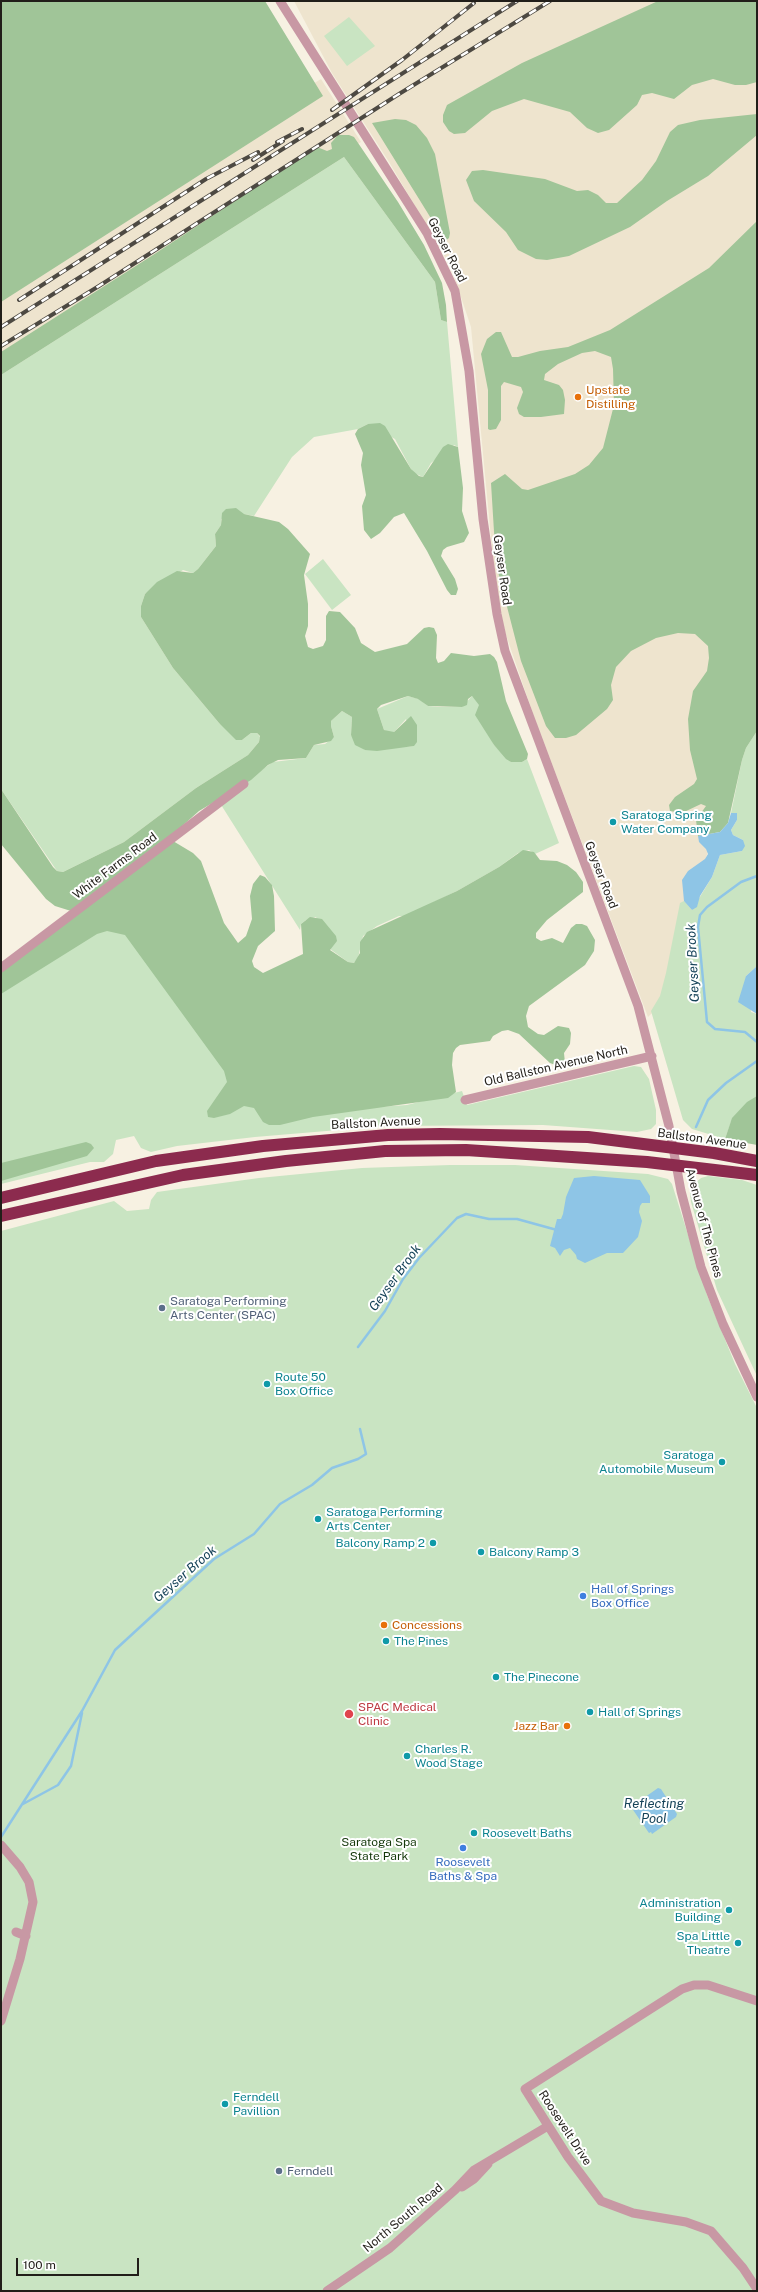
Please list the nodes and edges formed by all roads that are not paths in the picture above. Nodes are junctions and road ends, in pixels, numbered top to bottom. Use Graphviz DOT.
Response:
graph roads {
  1 [pos="280,1"];
  2 [pos="244,784"];
  3 [pos="1,968"];
  4 [pos="652,1056"];
  5 [pos="465,1100"];
  6 [pos="673,1148"];
  7 [pos="757,1161"];
  8 [pos="676,1164"];
  9 [pos="757,1175"];
  10 [pos="1,1198"];
  11 [pos="1,1216"];
  12 [pos="757,1397"];
  13 [pos="1,1845"];
  14 [pos="16,1932"];
  15 [pos="26,1936"];
  16 [pos="757,2001"];
  17 [pos="1,2020"];
  18 [pos="548,2126"];
  19 [pos="757,2289"];
  20 [pos="327,2291"];
  1 -- 4 [label="street, Geyser Road"];
  2 -- 3 [label="street, White Farms Road"];
  4 -- 5 [label="street, Old Ballston Avenue North"];
  4 -- 6 [label="street, Geyser Road"];
  6 -- 7 [label="highway, Ballston Avenue"];
  6 -- 8 [label="street, Geyser Road"];
  6 -- 10 [label="highway, Ballston Avenue"];
  8 -- 9 [label="highway"];
  8 -- 11 [label="highway"];
  8 -- 12 [label="street, Avenue of The Pines"];
  13 -- 15 [label="street"];
  14 -- 15 [label="street"];
  15 -- 17 [label="street"];
  16 -- 18 [label="street, Roosevelt Drive"];
  18 -- 19 [label="street, Roosevelt Drive"];
  18 -- 20 [label="street, North South Road"];
}
